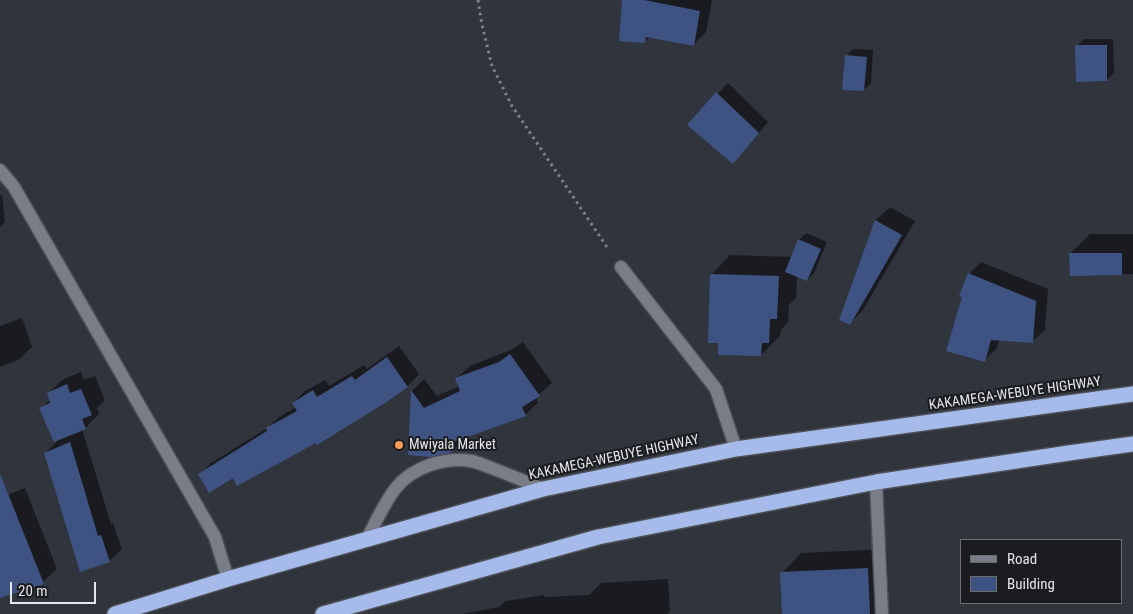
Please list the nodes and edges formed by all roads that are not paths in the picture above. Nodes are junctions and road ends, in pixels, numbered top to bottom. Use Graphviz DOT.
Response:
graph roads {
  1 [pos="0,170"];
  2 [pos="621,267"];
  3 [pos="1133,394"];
  4 [pos="1133,444"];
  5 [pos="736,449"];
  6 [pos="876,482"];
  7 [pos="543,489"];
  8 [pos="367,539"];
  9 [pos="228,579"];
  10 [pos="115,614"];
  11 [pos="324,614"];
  12 [pos="882,614"];
  1 -- 9 [label="street"];
  2 -- 5 [label="street"];
  3 -- 5 [label="highway, KAKAMEGA-WEBUYE HIGHWAY"];
  4 -- 6 [label="highway"];
  5 -- 7 [label="highway, KAKAMEGA-WEBUYE HIGHWAY"];
  6 -- 11 [label="highway"];
  6 -- 12 [label="street"];
  7 -- 8 [label="highway, KAKAMEGA-WEBUYE HIGHWAY"];
  7 -- 8 [label="street"];
  8 -- 9 [label="highway, KAKAMEGA-WEBUYE HIGHWAY"];
  9 -- 10 [label="highway, KAKAMEGA-WEBUYE HIGHWAY"];
}
